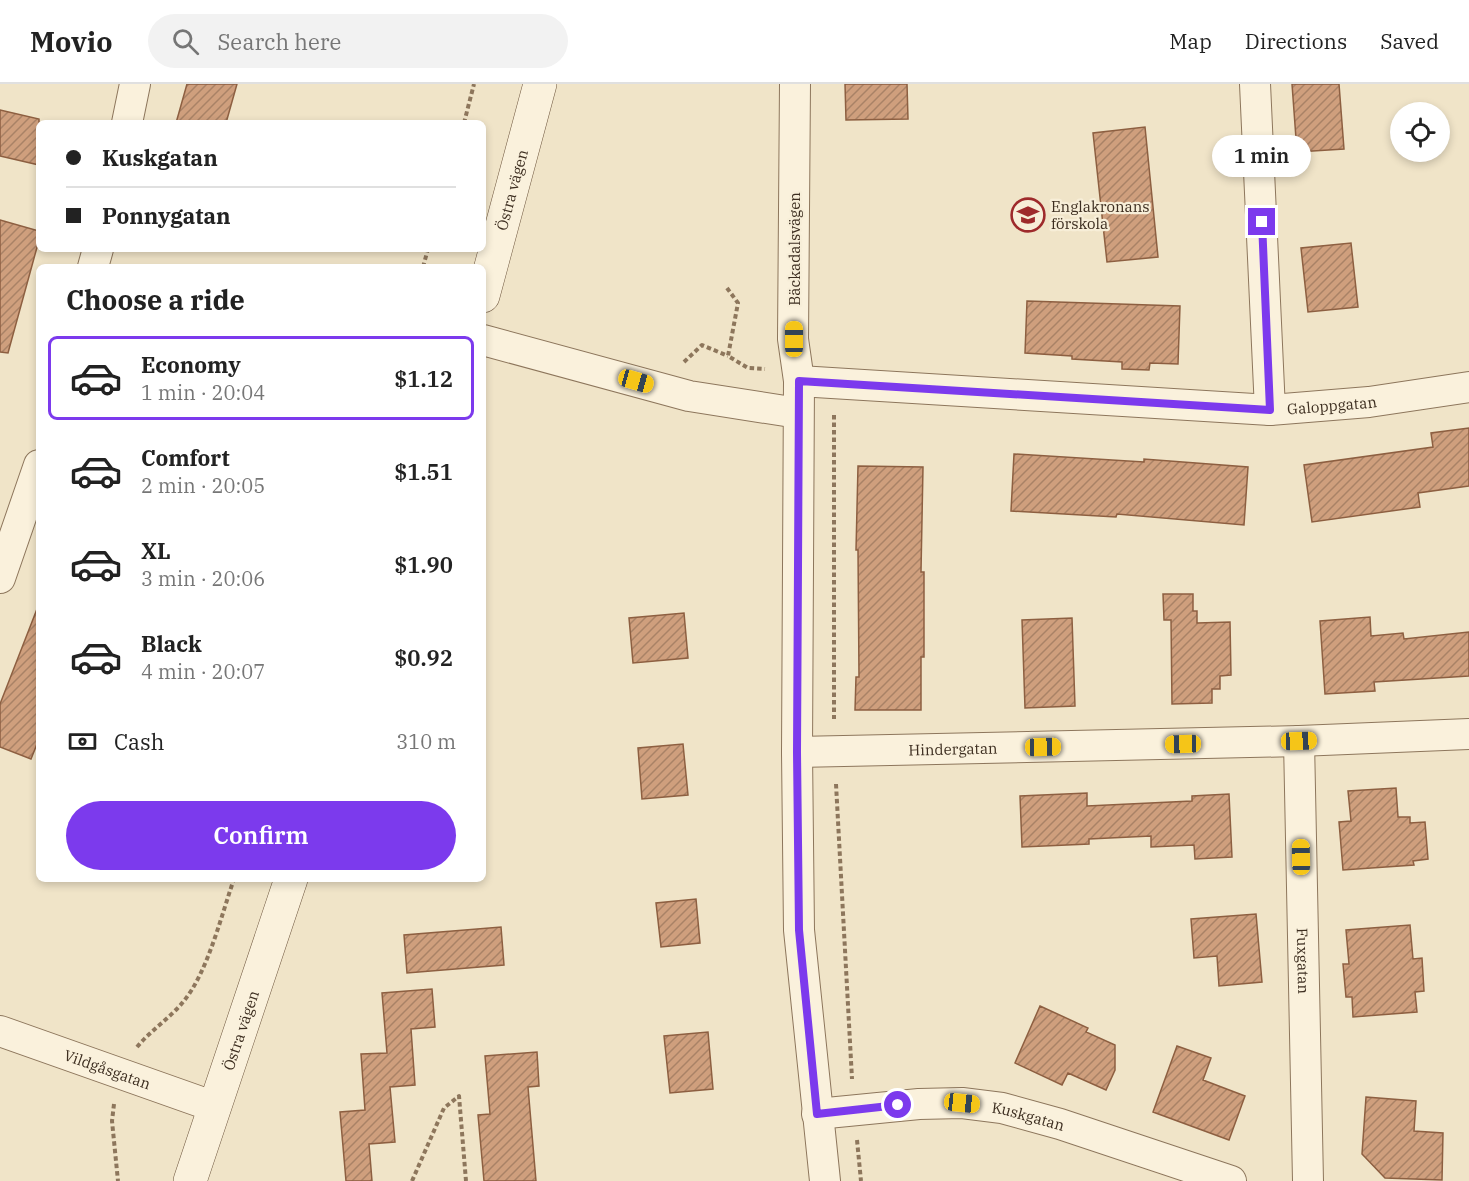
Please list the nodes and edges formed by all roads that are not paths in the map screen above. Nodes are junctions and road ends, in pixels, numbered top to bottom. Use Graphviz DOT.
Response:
graph roads {
  1 [pos="135,84"];
  2 [pos="540,84"];
  3 [pos="795,84"];
  4 [pos="1255,84"];
  5 [pos="128,120"];
  6 [pos="486,285"];
  7 [pos="486,341"];
  8 [pos="799,381"];
  9 [pos="1469,387"];
  10 [pos="1270,410"];
  11 [pos="798,413"];
  12 [pos="36,474"];
  13 [pos="0,578"];
  14 [pos="1469,734"];
  15 [pos="1299,741"];
  16 [pos="797,752"];
  17 [pos="290,882"];
  18 [pos="0,1030"];
  19 [pos="214,1107"];
  20 [pos="817,1114"];
  21 [pos="190,1181"];
  22 [pos="825,1181"];
  23 [pos="1231,1181"];
  24 [pos="1308,1181"];
  1 -- 5 [label="street"];
  2 -- 6 [label="main road, Östra vägen"];
  3 -- 8 [label="street, Bäckadalsvägen"];
  4 -- 10 [label="street"];
  7 -- 11 [label="street"];
  8 -- 10 [label="street, Galoppgatan"];
  8 -- 11 [label="street, Bäckadalsvägen"];
  9 -- 10 [label="street, Galoppgatan"];
  11 -- 16 [label="street, Bäckadalsvägen"];
  12 -- 13 [label="street"];
  14 -- 15 [label="street, Hindergatan"];
  15 -- 16 [label="street, Hindergatan"];
  15 -- 24 [label="street, Fuxgatan"];
  16 -- 20 [label="street, Bäckadalsvägen"];
  17 -- 19 [label="main road, Östra vägen"];
  18 -- 19 [label="street, Vildgåsgatan"];
  19 -- 21 [label="main road, Östra vägen"];
  20 -- 22 [label="street, Bäckadalsvägen"];
  20 -- 23 [label="street, Kuskgatan"];
}
